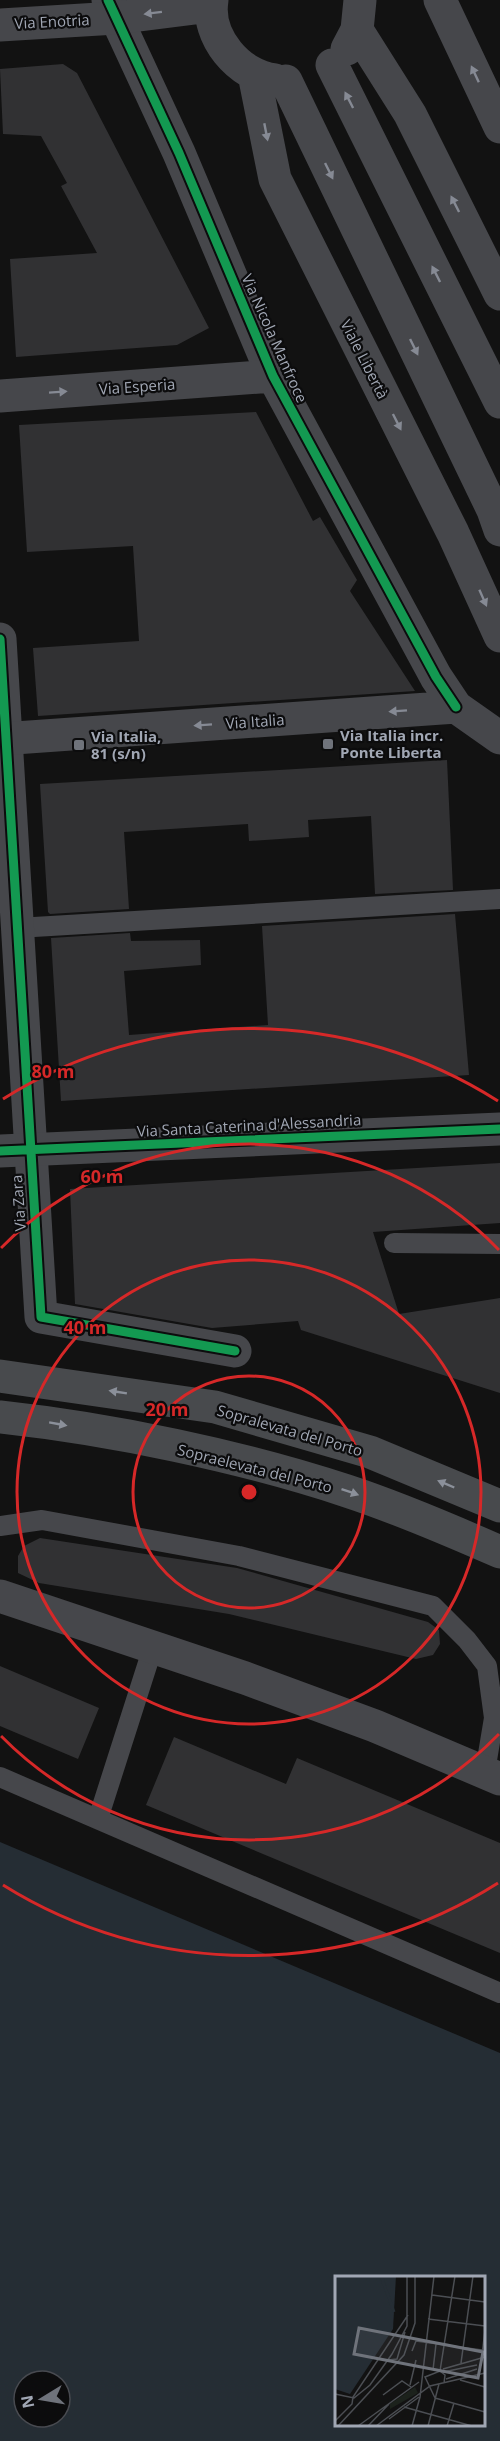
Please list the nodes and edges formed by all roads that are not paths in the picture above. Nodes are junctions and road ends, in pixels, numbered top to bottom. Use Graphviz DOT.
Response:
graph roads {
  1 [pos="440,0"];
  2 [pos="212,3"];
  3 [pos="112,9"];
  4 [pos="358,15"];
  5 [pos="0,25"];
  6 [pos="332,65"];
  7 [pos="254,74"];
  8 [pos="286,81"];
  9 [pos="500,127"];
  10 [pos="500,294"];
  11 [pos="273,376"];
  12 [pos="0,396"];
  13 [pos="500,402"];
  14 [pos="500,530"];
  15 [pos="500,636"];
  16 [pos="0,639"];
  17 [pos="456,707"];
  18 [pos="500,738"];
  19 [pos="3,739"];
  20 [pos="500,899"];
  21 [pos="17,928"];
  22 [pos="500,1129"];
  23 [pos="15,1151"];
  24 [pos="394,1243"];
  25 [pos="500,1244"];
  26 [pos="235,1351"];
  27 [pos="0,1376"];
  28 [pos="0,1417"];
  29 [pos="500,1506"];
  30 [pos="0,1526"];
  31 [pos="500,1552"];
  32 [pos="0,1596"];
  33 [pos="153,1647"];
  34 [pos="492,1775"];
  35 [pos="0,1777"];
  36 [pos="98,1819"];
  37 [pos="500,1993"];
  9 -- 1 [label="street, one-way"];
  2 -- 3 [label="street, Via Enotria, one-way"];
  2 -- 7 [label="street"];
  3 -- 5 [label="street, Via Enotria"];
  3 -- 11 [label="street, Via Nicola Manfroce"];
  4 -- 6 [label="street"];
  10 -- 4 [label="street, one-way"];
  6 -- 8 [label="street"];
  13 -- 6 [label="street, one-way"];
  7 -- 8 [label="street"];
  7 -- 15 [label="street, Viale Libertà, one-way"];
  8 -- 14 [label="street, one-way"];
  12 -- 11 [label="street, Via Esperia, one-way"];
  11 -- 17 [label="street, Via Nicola Manfroce"];
  16 -- 19 [label="street, Via Zara"];
  17 -- 18 [label="street"];
  17 -- 19 [label="street, Via Italia, one-way"];
  19 -- 21 [label="street, Via Zara"];
  20 -- 21 [label="lane"];
  21 -- 23 [label="street, Via Zara"];
  22 -- 23 [label="street, Via Santa Caterina d'Alessandria"];
  23 -- 26 [label="street, Via Zara"];
  24 -- 25 [label="lane"];
  29 -- 27 [label="main road, Sopralevata del Porto, one-way"];
  28 -- 31 [label="main road, Sopraelevata del Porto, one-way"];
  30 -- 34 [label="lane"];
  32 -- 33 [label="street"];
  33 -- 34 [label="street"];
  33 -- 36 [label="lane"];
  35 -- 36 [label="lane"];
  36 -- 37 [label="lane"];
}
